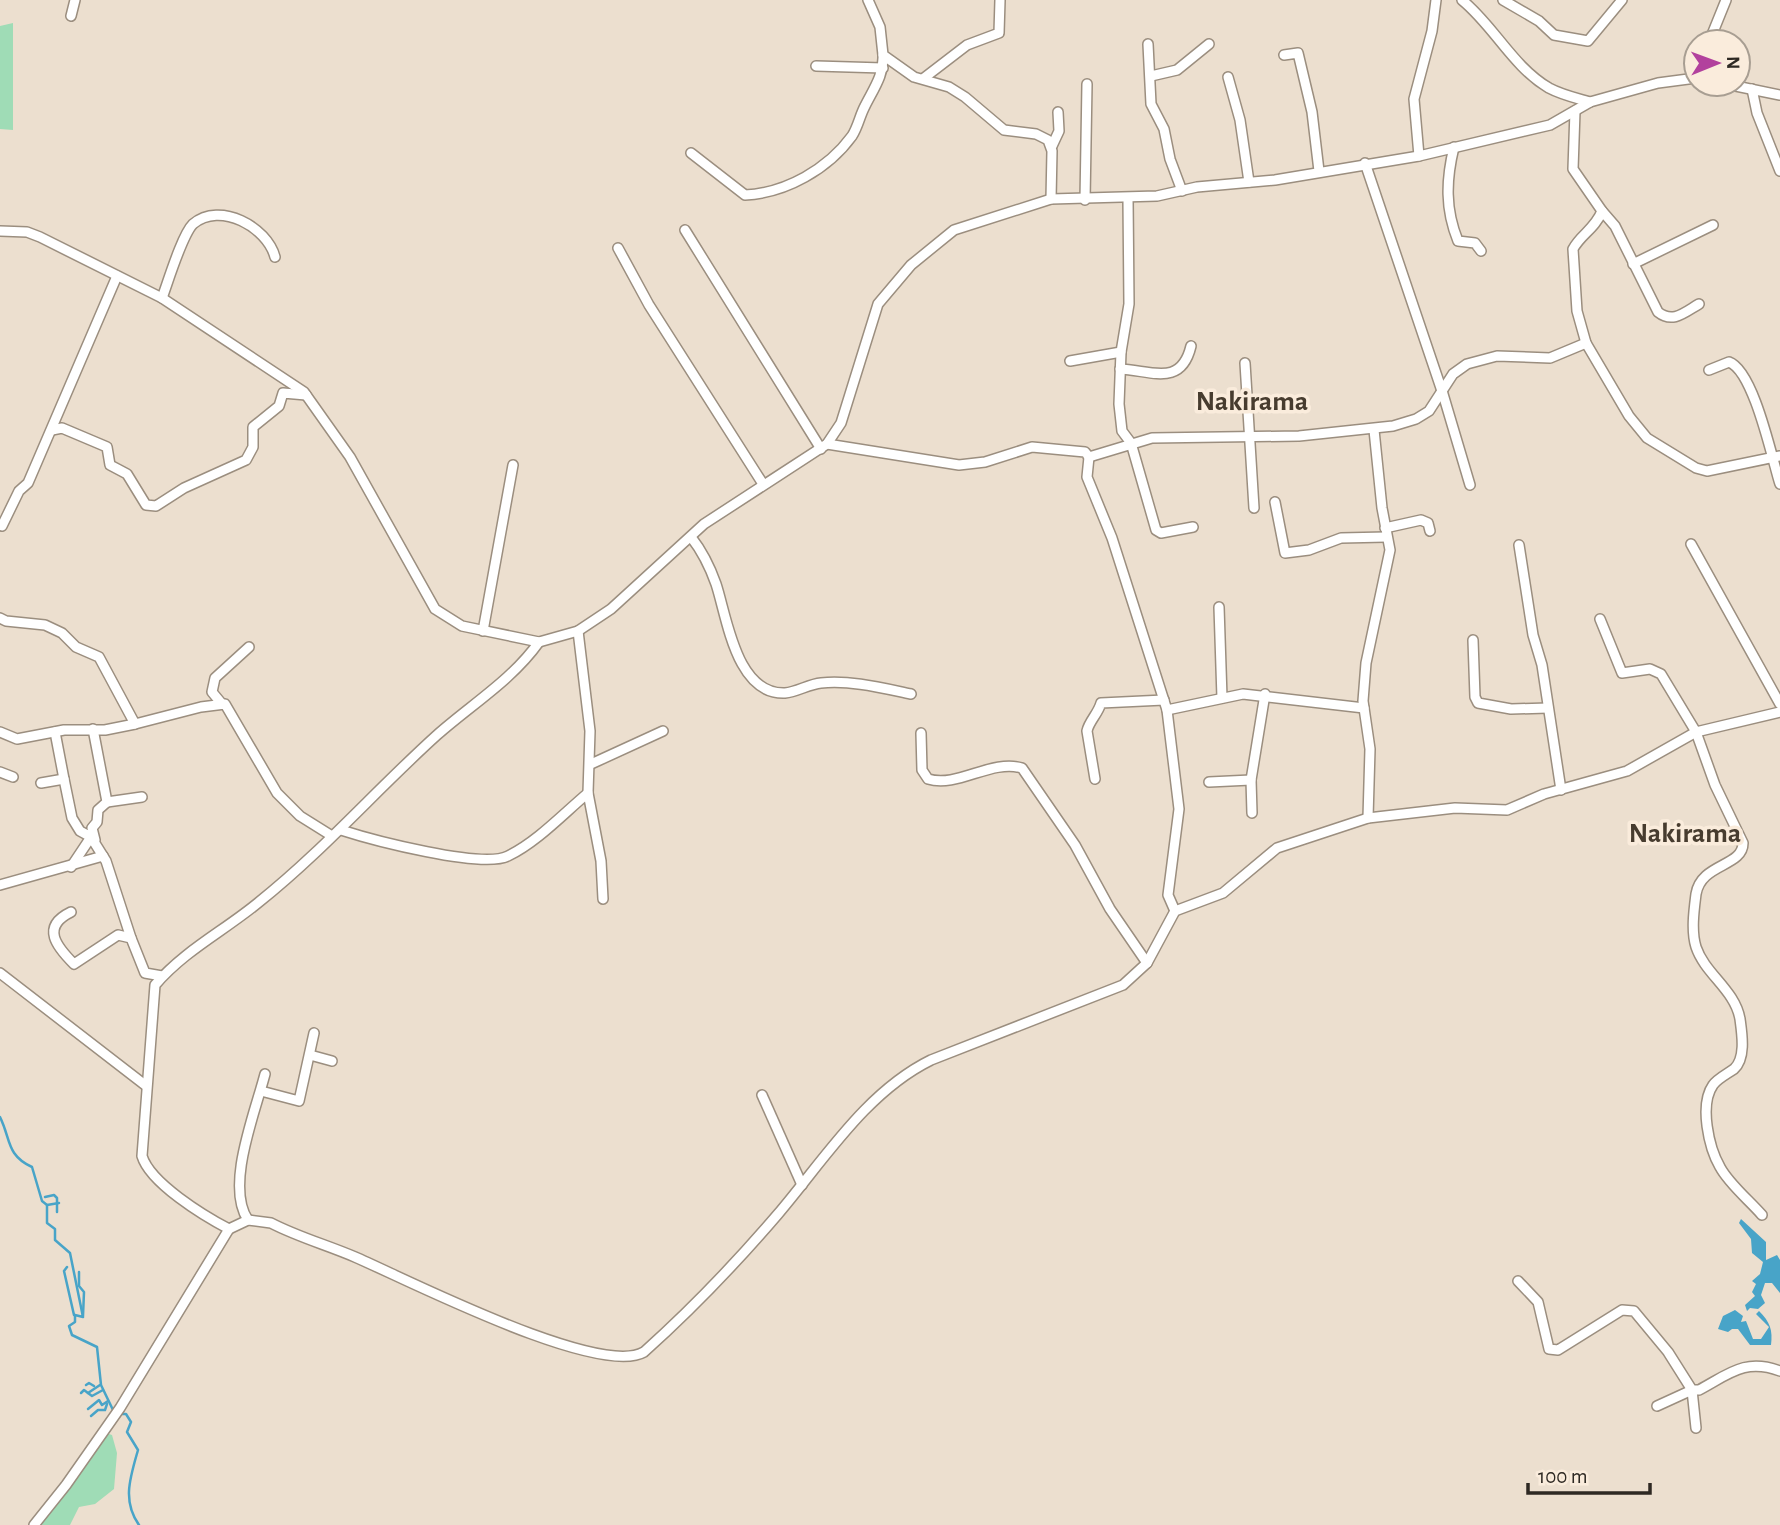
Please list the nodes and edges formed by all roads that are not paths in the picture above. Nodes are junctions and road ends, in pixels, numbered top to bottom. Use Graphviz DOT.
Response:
graph roads {
  1 [pos="75,0"];
  2 [pos="868,0"];
  3 [pos="1000,0"];
  4 [pos="1436,0"];
  5 [pos="1462,0"];
  6 [pos="1503,0"];
  7 [pos="1622,0"];
  8 [pos="1726,0"];
  9 [pos="71,16"];
  10 [pos="1715,28"];
  11 [pos="1148,44"];
  12 [pos="1209,44"];
  13 [pos="883,55"];
  14 [pos="1284,55"];
  15 [pos="816,66"];
  16 [pos="883,68"];
  17 [pos="1151,76"];
  18 [pos="1228,77"];
  19 [pos="924,78"];
  20 [pos="1682,79"];
  21 [pos="1087,84"];
  22 [pos="1752,89"];
  23 [pos="1780,95"];
  24 [pos="1590,102"];
  25 [pos="1574,111"];
  26 [pos="1058,112"];
  27 [pos="1052,146"];
  28 [pos="1454,147"];
  29 [pos="691,153"];
  30 [pos="1419,156"];
  31 [pos="1366,163"];
  32 [pos="1319,171"];
  33 [pos="1780,171"];
  34 [pos="1249,182"];
  35 [pos="1182,191"];
  36 [pos="1051,198"];
  37 [pos="1128,198"];
  38 [pos="1085,200"];
  39 [pos="1602,211"];
  40 [pos="1713,225"];
  41 [pos="0,230"];
  42 [pos="685,230"];
  43 [pos="618,248"];
  44 [pos="1481,251"];
  45 [pos="275,257"];
  46 [pos="1633,264"];
  47 [pos="117,276"];
  48 [pos="162,298"];
  49 [pos="1699,304"];
  50 [pos="1586,343"];
  51 [pos="1191,346"];
  52 [pos="1121,352"];
  53 [pos="1070,361"];
  54 [pos="1245,363"];
  55 [pos="1120,369"];
  56 [pos="1709,370"];
  57 [pos="290,382"];
  58 [pos="283,393"];
  59 [pos="1443,394"];
  60 [pos="306,395"];
  61 [pos="52,430"];
  62 [pos="1374,430"];
  63 [pos="838,432"];
  64 [pos="1249,437"];
  65 [pos="1131,443"];
  66 [pos="824,446"];
  67 [pos="848,446"];
  68 [pos="1089,457"];
  69 [pos="1776,457"];
  70 [pos="513,465"];
  71 [pos="763,484"];
  72 [pos="1780,484"];
  73 [pos="1470,485"];
  74 [pos="1275,502"];
  75 [pos="1254,508"];
  76 [pos="2,526"];
  77 [pos="1193,527"];
  78 [pos="1430,531"];
  79 [pos="1386,532"];
  80 [pos="691,537"];
  81 [pos="1690,544"];
  82 [pos="1519,545"];
  83 [pos="1219,607"];
  84 [pos="0,618"];
  85 [pos="1600,620"];
  86 [pos="484,631"];
  87 [pos="578,631"];
  88 [pos="1473,640"];
  89 [pos="539,642"];
  90 [pos="249,647"];
  91 [pos="911,694"];
  92 [pos="1265,694"];
  93 [pos="1222,698"];
  94 [pos="1164,700"];
  95 [pos="222,704"];
  96 [pos="1780,704"];
  97 [pos="1364,708"];
  98 [pos="1548,708"];
  99 [pos="1167,710"];
  100 [pos="1780,712"];
  101 [pos="135,724"];
  102 [pos="93,729"];
  103 [pos="663,731"];
  104 [pos="0,732"];
  105 [pos="55,732"];
  106 [pos="1696,732"];
  107 [pos="921,733"];
  108 [pos="591,764"];
  109 [pos="0,772"];
  110 [pos="13,777"];
  111 [pos="64,779"];
  112 [pos="1096,779"];
  113 [pos="1251,780"];
  114 [pos="1209,782"];
  115 [pos="41,783"];
  116 [pos="1561,790"];
  117 [pos="588,793"];
  118 [pos="142,797"];
  119 [pos="107,802"];
  120 [pos="1252,813"];
  121 [pos="1368,818"];
  122 [pos="341,830"];
  123 [pos="332,836"];
  124 [pos="92,838"];
  125 [pos="103,856"];
  126 [pos="71,867"];
  127 [pos="0,885"];
  128 [pos="603,899"];
  129 [pos="1175,911"];
  130 [pos="71,912"];
  131 [pos="131,939"];
  132 [pos="1147,963"];
  133 [pos="0,973"];
  134 [pos="162,976"];
  135 [pos="314,1033"];
  136 [pos="310,1055"];
  137 [pos="332,1061"];
  138 [pos="265,1074"];
  139 [pos="145,1085"];
  140 [pos="261,1091"];
  141 [pos="762,1096"];
  142 [pos="802,1185"];
  143 [pos="1762,1215"];
  144 [pos="248,1220"];
  145 [pos="229,1229"];
  146 [pos="1518,1281"];
  147 [pos="1780,1371"];
  148 [pos="1692,1391"];
  149 [pos="1657,1406"];
  150 [pos="1696,1428"];
  151 [pos="34,1525"];
  1 -- 9 [label="street"];
  2 -- 13 [label="street"];
  3 -- 19 [label="street"];
  4 -- 30 [label="street"];
  5 -- 24 [label="street"];
  6 -- 7 [label="street"];
  8 -- 10 [label="street"];
  11 -- 17 [label="street"];
  12 -- 17 [label="street"];
  13 -- 16 [label="street"];
  13 -- 19 [label="street"];
  14 -- 32 [label="street"];
  15 -- 16 [label="street"];
  16 -- 29 [label="street"];
  17 -- 35 [label="street"];
  18 -- 34 [label="street"];
  19 -- 27 [label="street"];
  20 -- 24 [label="street"];
  21 -- 38 [label="street"];
  22 -- 23 [label="street"];
  22 -- 33 [label="street"];
  24 -- 25 [label="street"];
  25 -- 28 [label="street"];
  25 -- 39 [label="street"];
  26 -- 27 [label="street"];
  27 -- 36 [label="street"];
  28 -- 30 [label="street"];
  28 -- 44 [label="street"];
  30 -- 31 [label="street"];
  31 -- 32 [label="street"];
  31 -- 59 [label="street"];
  32 -- 34 [label="street"];
  34 -- 35 [label="street"];
  35 -- 37 [label="street"];
  36 -- 38 [label="street"];
  36 -- 63 [label="street"];
  37 -- 38 [label="street"];
  37 -- 52 [label="street"];
  39 -- 46 [label="street"];
  39 -- 50 [label="street"];
  40 -- 46 [label="street"];
  41 -- 47 [label="street"];
  42 -- 66 [label="street"];
  43 -- 71 [label="street"];
  45 -- 48 [label="street"];
  46 -- 49 [label="street"];
  47 -- 48 [label="street"];
  47 -- 61 [label="street"];
  48 -- 57 [label="street"];
  50 -- 59 [label="street"];
  50 -- 69 [label="street"];
  51 -- 55 [label="street"];
  52 -- 53 [label="street"];
  52 -- 55 [label="street"];
  54 -- 64 [label="street"];
  55 -- 65 [label="street"];
  56 -- 69 [label="street"];
  57 -- 58 [label="street"];
  57 -- 60 [label="street"];
  58 -- 60 [label="street"];
  58 -- 61 [label="street"];
  59 -- 62 [label="street"];
  59 -- 73 [label="street"];
  60 -- 86 [label="street"];
  61 -- 76 [label="street"];
  62 -- 64 [label="street"];
  62 -- 79 [label="street"];
  63 -- 66 [label="street"];
  63 -- 67 [label="street"];
  64 -- 65 [label="street"];
  64 -- 75 [label="street"];
  65 -- 68 [label="street"];
  65 -- 77 [label="street"];
  66 -- 67 [label="street"];
  66 -- 71 [label="street"];
  67 -- 68 [label="street"];
  68 -- 94 [label="street"];
  69 -- 72 [label="street"];
  70 -- 86 [label="street"];
  71 -- 80 [label="street"];
  74 -- 79 [label="street"];
  78 -- 79 [label="street"];
  79 -- 97 [label="street"];
  80 -- 87 [label="street"];
  80 -- 91 [label="street"];
  81 -- 96 [label="street"];
  82 -- 98 [label="street"];
  83 -- 93 [label="street"];
  84 -- 101 [label="street"];
  85 -- 106 [label="street"];
  86 -- 89 [label="street"];
  87 -- 89 [label="street"];
  87 -- 108 [label="street"];
  88 -- 98 [label="street"];
  89 -- 122 [label="street"];
  90 -- 95 [label="street"];
  92 -- 93 [label="street"];
  92 -- 97 [label="street"];
  92 -- 113 [label="street"];
  93 -- 99 [label="street"];
  94 -- 99 [label="street"];
  94 -- 112 [label="street"];
  95 -- 101 [label="street"];
  95 -- 123 [label="street"];
  97 -- 121 [label="street"];
  98 -- 116 [label="street"];
  99 -- 129 [label="street"];
  100 -- 106 [label="street"];
  101 -- 102 [label="street"];
  102 -- 105 [label="street"];
  102 -- 119 [label="street"];
  103 -- 108 [label="street"];
  104 -- 105 [label="street"];
  105 -- 111 [label="street"];
  106 -- 116 [label="street"];
  106 -- 143 [label="street"];
  107 -- 132 [label="street"];
  108 -- 117 [label="street"];
  109 -- 110 [label="street"];
  111 -- 115 [label="street"];
  111 -- 124 [label="street"];
  113 -- 114 [label="street"];
  113 -- 120 [label="street"];
  116 -- 121 [label="street"];
  117 -- 122 [label="street"];
  117 -- 128 [label="street"];
  118 -- 119 [label="street"];
  119 -- 124 [label="street"];
  121 -- 129 [label="street"];
  122 -- 123 [label="street"];
  123 -- 134 [label="street"];
  124 -- 125 [label="street"];
  124 -- 126 [label="street"];
  125 -- 126 [label="street"];
  125 -- 131 [label="street"];
  126 -- 127 [label="street"];
  129 -- 132 [label="street"];
  130 -- 131 [label="street"];
  131 -- 134 [label="street"];
  132 -- 142 [label="street"];
  133 -- 139 [label="street"];
  134 -- 139 [label="street"];
  135 -- 136 [label="street"];
  136 -- 137 [label="street"];
  136 -- 140 [label="street"];
  138 -- 140 [label="street"];
  139 -- 145 [label="street"];
  140 -- 144 [label="street"];
  141 -- 142 [label="street"];
  142 -- 144 [label="street"];
  144 -- 145 [label="street"];
  145 -- 151 [label="street"];
  146 -- 148 [label="street"];
  147 -- 148 [label="street"];
  148 -- 149 [label="street"];
  148 -- 150 [label="street"];
}
